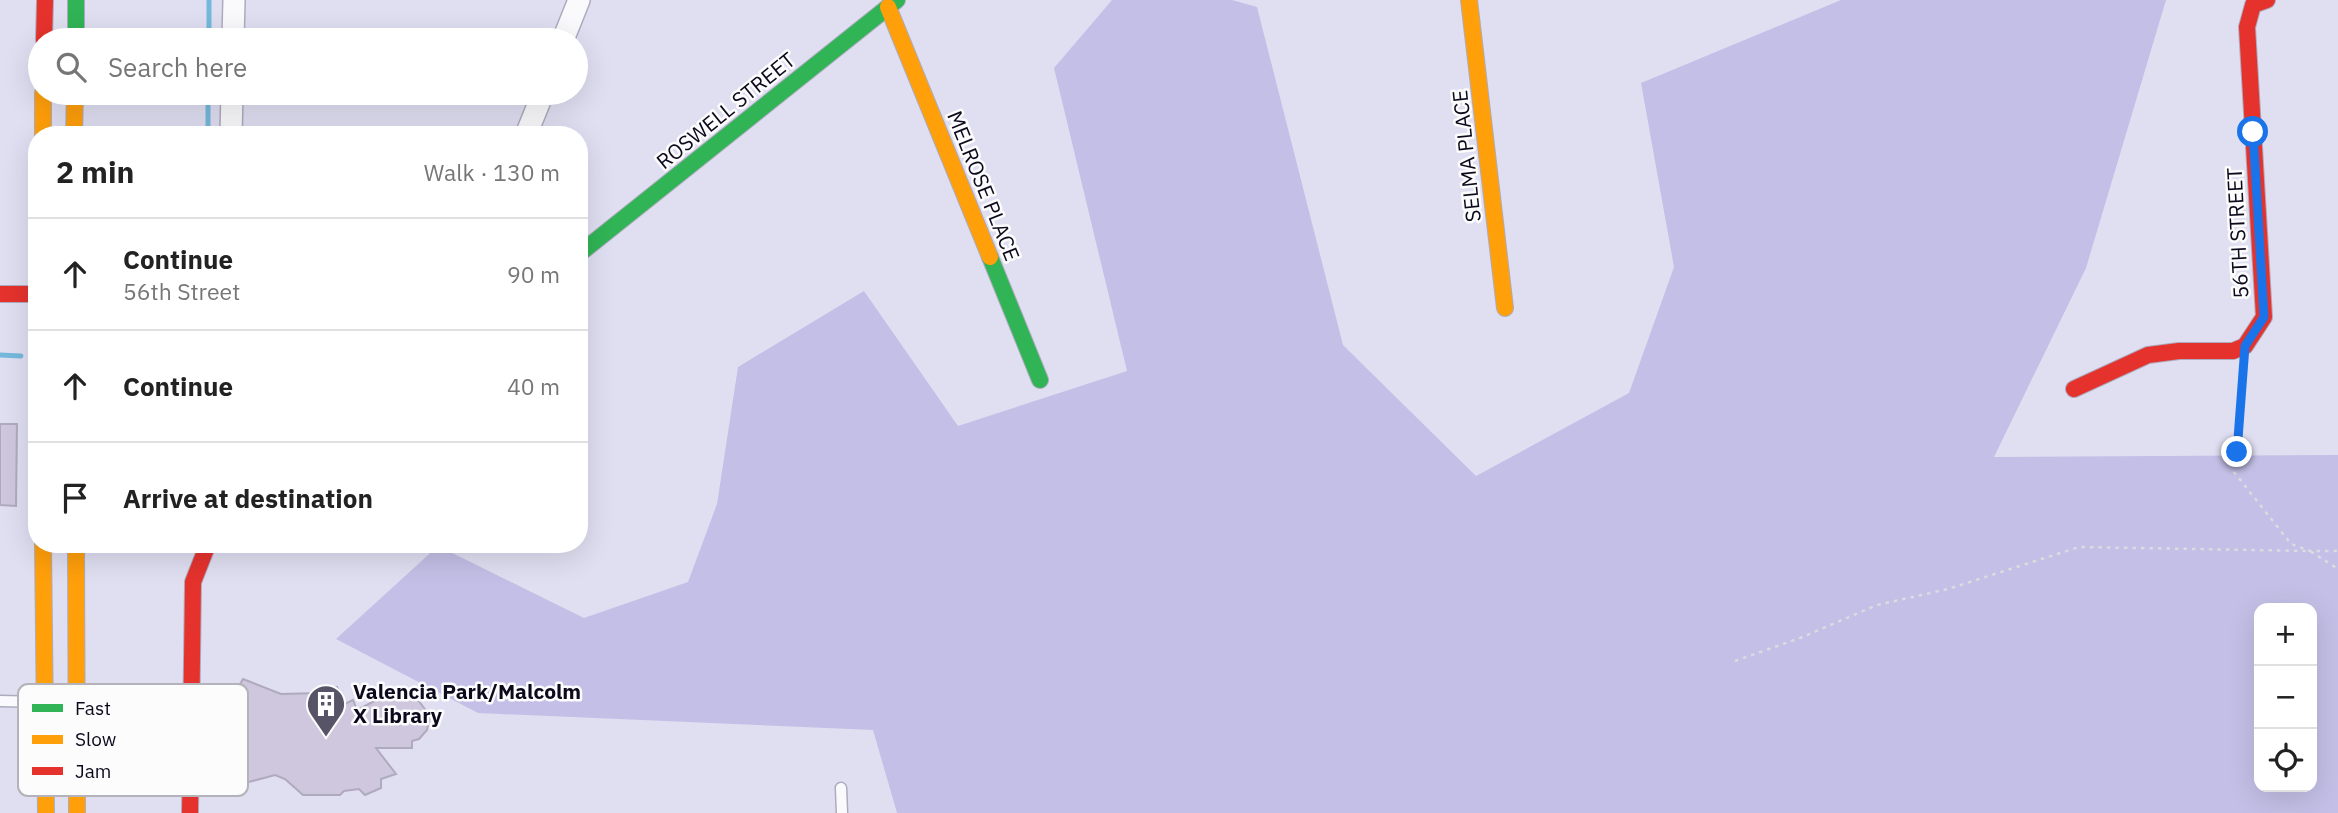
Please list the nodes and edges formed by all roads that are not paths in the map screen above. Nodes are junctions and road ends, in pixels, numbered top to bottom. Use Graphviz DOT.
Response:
graph roads {
  1 [pos="45,0"];
  2 [pos="76,0"];
  3 [pos="234,0"];
  4 [pos="579,0"];
  5 [pos="1469,0"];
  6 [pos="2267,0"];
  7 [pos="893,4"];
  8 [pos="44,28"];
  9 [pos="76,28"];
  10 [pos="233,28"];
  11 [pos="568,28"];
  12 [pos="43,105"];
  13 [pos="75,105"];
  14 [pos="232,105"];
  15 [pos="537,105"];
  16 [pos="43,126"];
  17 [pos="74,126"];
  18 [pos="231,126"];
  19 [pos="529,126"];
  20 [pos="588,247"];
  21 [pos="0,294"];
  22 [pos="28,294"];
  23 [pos="1505,308"];
  24 [pos="1040,380"];
  25 [pos="2074,389"];
  26 [pos="43,553"];
  27 [pos="76,553"];
  28 [pos="204,553"];
  29 [pos="45,684"];
  30 [pos="77,684"];
  31 [pos="192,684"];
  32 [pos="0,701"];
  33 [pos="18,701"];
  34 [pos="841,788"];
  35 [pos="842,813"];
  1 -- 8 [label="street"];
  2 -- 9 [label="street"];
  3 -- 10 [label="street"];
  4 -- 11 [label="street"];
  5 -- 23 [label="street, SELMA PLACE"];
  6 -- 25 [label="street, 56TH STREET"];
  7 -- 20 [label="street, ROSWELL STREET"];
  7 -- 24 [label="street, MELROSE PLACE"];
  12 -- 16 [label="street"];
  13 -- 17 [label="street"];
  14 -- 18 [label="street"];
  15 -- 19 [label="street"];
  21 -- 22 [label="street"];
  26 -- 29 [label="street"];
  27 -- 30 [label="street"];
  28 -- 31 [label="street"];
  32 -- 33 [label="lane"];
  34 -- 35 [label="lane"];
}
